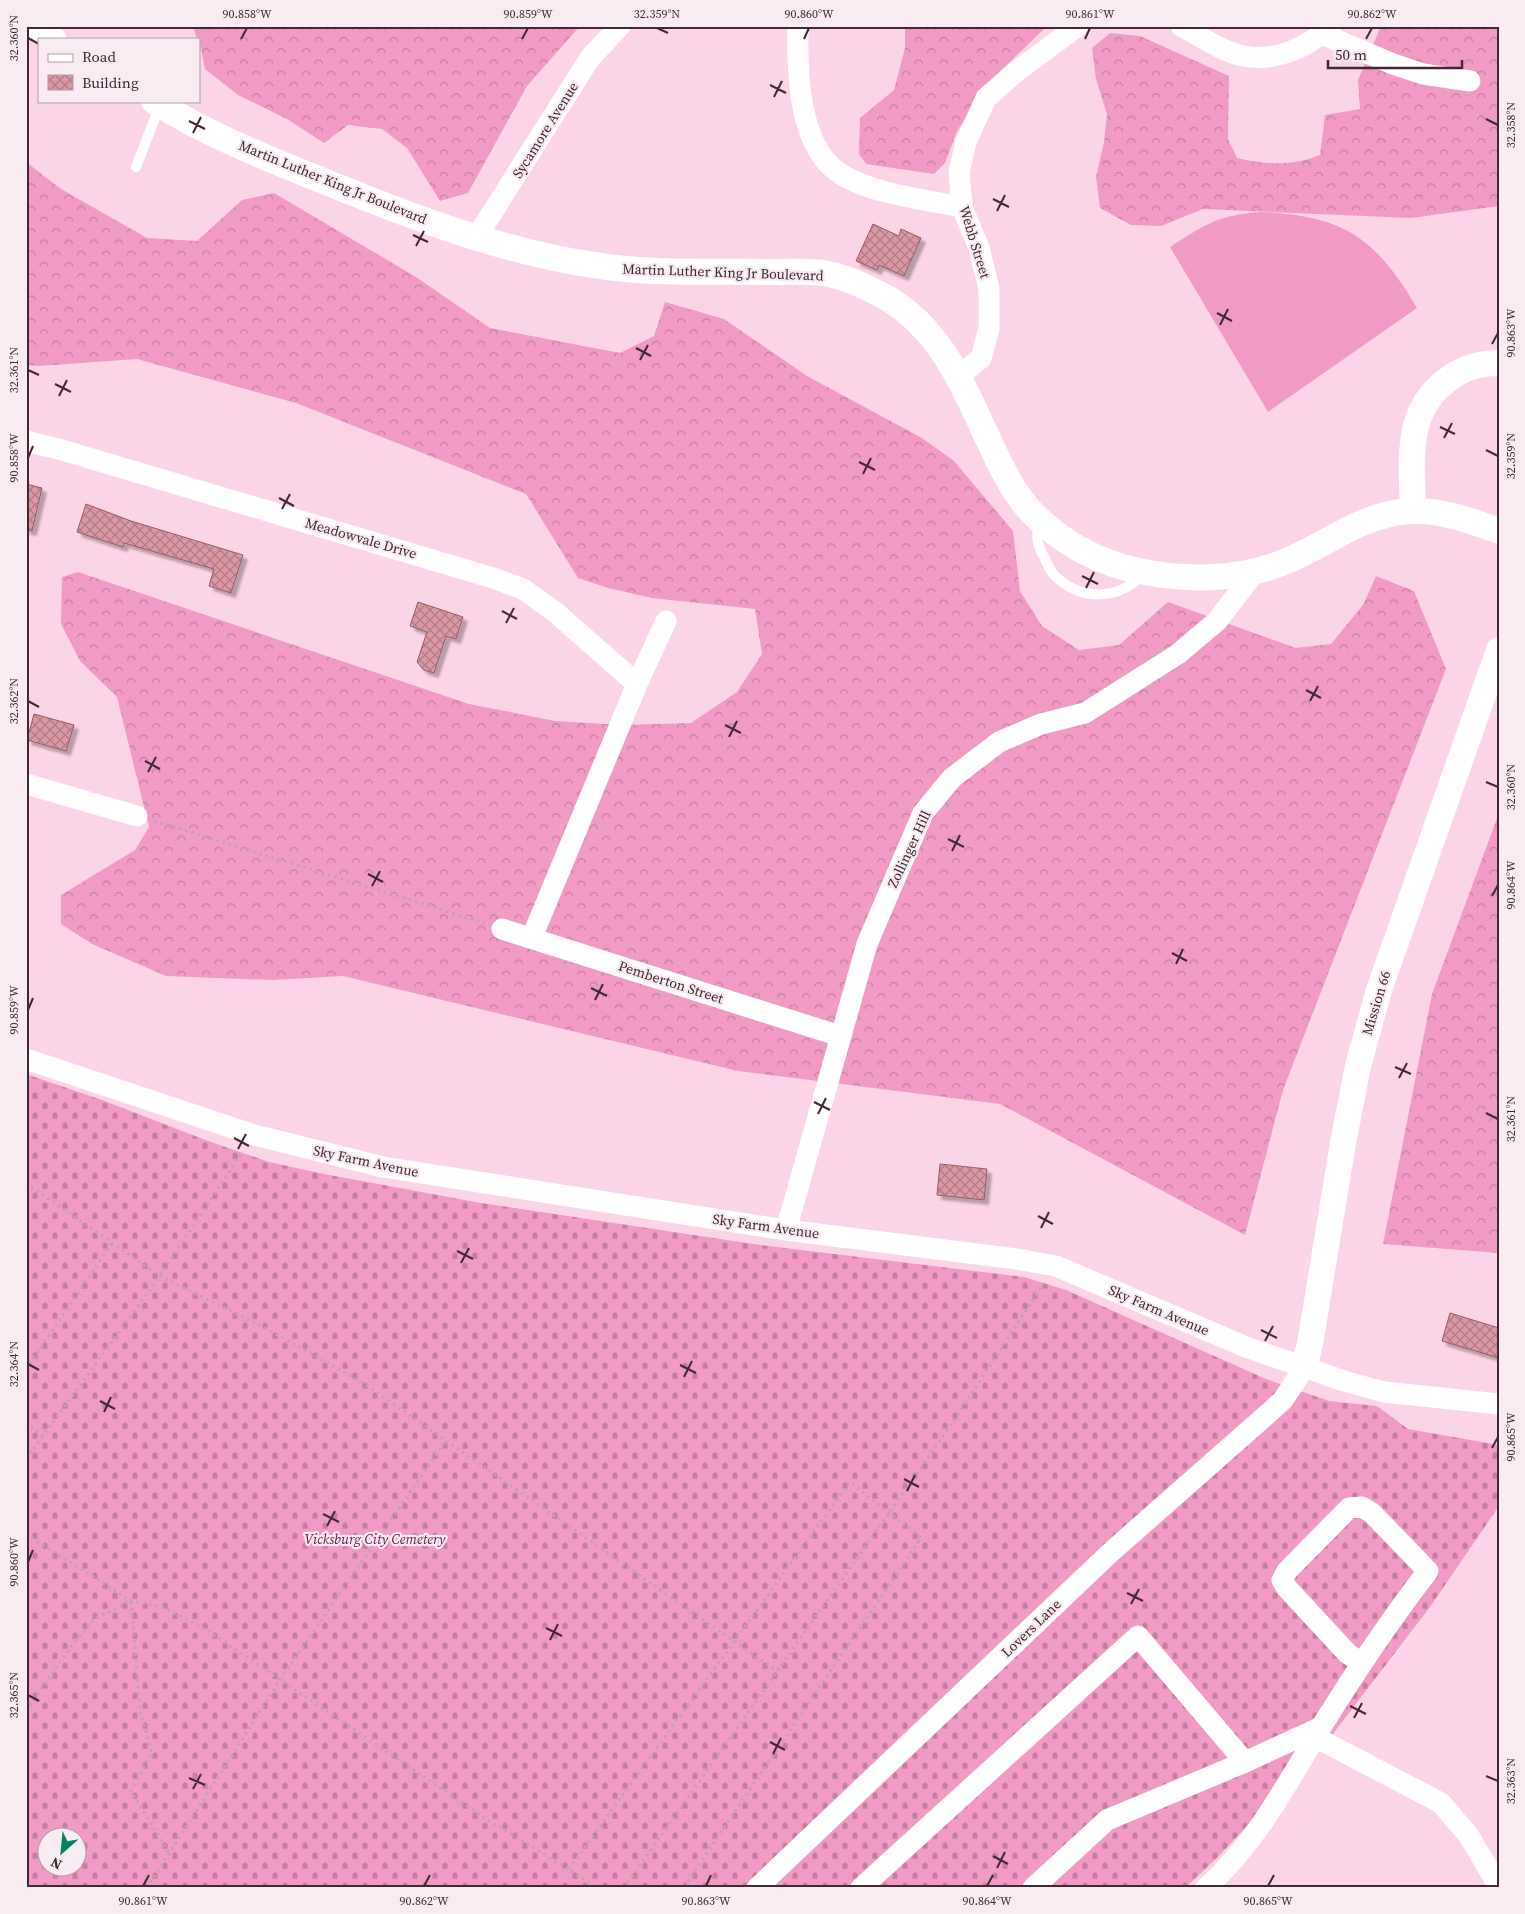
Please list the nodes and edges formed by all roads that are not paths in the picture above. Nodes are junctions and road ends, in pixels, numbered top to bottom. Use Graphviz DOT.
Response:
graph roads {
  1 [pos="33,26"];
  2 [pos="620,26"];
  3 [pos="798,26"];
  4 [pos="1078,26"];
  5 [pos="1181,26"];
  6 [pos="1327,29"];
  7 [pos="51,38"];
  8 [pos="1470,81"];
  9 [pos="157,103"];
  10 [pos="136,167"];
  11 [pos="962,207"];
  12 [pos="476,238"];
  13 [pos="1499,363"];
  14 [pos="959,376"];
  15 [pos="26,441"];
  16 [pos="1413,511"];
  17 [pos="1041,522"];
  18 [pos="1499,531"];
  19 [pos="1257,570"];
  20 [pos="1145,573"];
  21 [pos="666,621"];
  22 [pos="1499,650"];
  23 [pos="637,684"];
  24 [pos="26,784"];
  25 [pos="137,816"];
  26 [pos="502,929"];
  27 [pos="532,938"];
  28 [pos="840,1036"];
  29 [pos="26,1059"];
  30 [pos="786,1230"];
  31 [pos="1304,1368"];
  32 [pos="1499,1404"];
  33 [pos="1361,1663"];
  34 [pos="1318,1732"];
  35 [pos="1245,1762"];
  36 [pos="768,1884"];
  37 [pos="1499,1887"];
  38 [pos="861,1888"];
  39 [pos="1034,1888"];
  40 [pos="1206,1888"];
  1 -- 7 [label="street"];
  2 -- 12 [label="street, Sycamore Avenue"];
  3 -- 11 [label="street"];
  4 -- 11 [label="street, Webb Street"];
  5 -- 6 [label="street"];
  6 -- 8 [label="street"];
  9 -- 10 [label="lane"];
  9 -- 12 [label="street, Martin Luther King Jr Boulevard"];
  11 -- 14 [label="street, Webb Street"];
  12 -- 14 [label="street, Martin Luther King Jr Boulevard"];
  13 -- 16 [label="street"];
  14 -- 17 [label="street, Martin Luther King Jr Boulevard"];
  15 -- 23 [label="street, Meadowvale Drive"];
  16 -- 18 [label="street, Martin Luther King Jr Boulevard"];
  16 -- 19 [label="street, Martin Luther King Jr Boulevard"];
  17 -- 20 [label="street, Martin Luther King Jr Boulevard"];
  17 -- 20 [label="lane"];
  19 -- 20 [label="street, Martin Luther King Jr Boulevard"];
  19 -- 28 [label="street, Zollinger Hill"];
  21 -- 23 [label="street"];
  22 -- 31 [label="street, Mission 66"];
  23 -- 27 [label="street"];
  24 -- 25 [label="street"];
  26 -- 27 [label="street, Pemberton Street"];
  27 -- 28 [label="street, Pemberton Street"];
  28 -- 30 [label="street, Zollinger Hill"];
  29 -- 30 [label="street, Sky Farm Avenue"];
  30 -- 31 [label="street, Sky Farm Avenue"];
  31 -- 32 [label="street, Sky Farm Avenue"];
  31 -- 36 [label="street, Lovers Lane"];
  33 -- 33 [label="street"];
  33 -- 34 [label="street"];
  34 -- 35 [label="street"];
  34 -- 37 [label="street"];
  34 -- 40 [label="street"];
  35 -- 38 [label="street"];
  35 -- 39 [label="street"];
}
